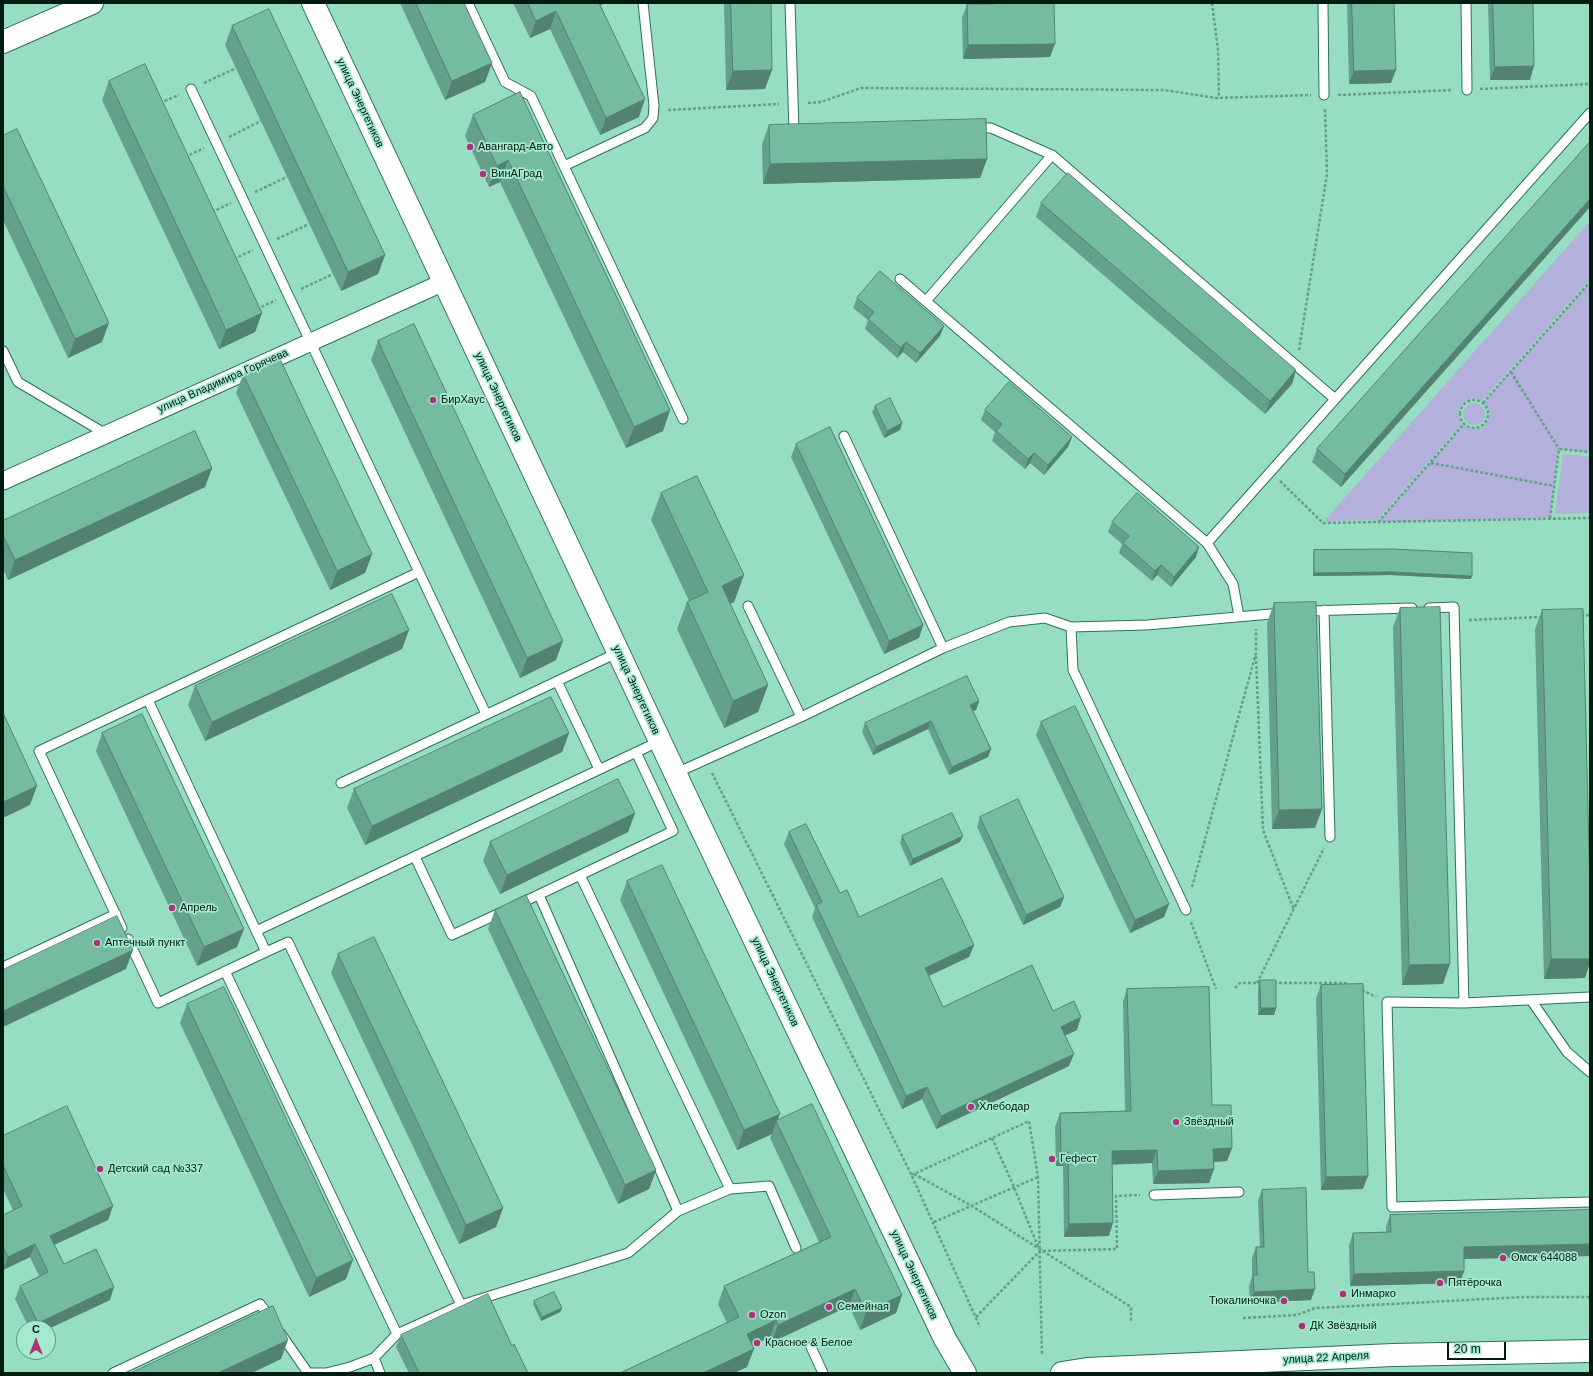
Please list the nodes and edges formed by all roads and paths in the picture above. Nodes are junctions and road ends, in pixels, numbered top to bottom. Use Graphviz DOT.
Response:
graph roads {
  1 [pos="92,3"];
  2 [pos="314,3"];
  3 [pos="468,3"];
  4 [pos="643,3"];
  5 [pos="790,3"];
  6 [pos="1212,3"];
  7 [pos="1323,3"];
  8 [pos="1466,3"];
  9 [pos="3,42"];
  10 [pos="1590,84"];
  11 [pos="191,89"];
  12 [pos="1467,90"];
  13 [pos="1324,95"];
  14 [pos="1219,98"];
  15 [pos="793,104"];
  16 [pos="653,111"];
  17 [pos="1590,113"];
  18 [pos="967,128"];
  19 [pos="809,130"];
  20 [pos="1052,155"];
  21 [pos="564,166"];
  22 [pos="900,279"];
  23 [pos="444,282"];
  24 [pos="1590,282"];
  25 [pos="926,301"];
  26 [pos="311,342"];
  27 [pos="3,351"];
  28 [pos="1297,366"];
  29 [pos="1511,372"];
  30 [pos="1335,399"];
  31 [pos="1483,403"];
  32 [pos="683,419"];
  33 [pos="1464,424"];
  34 [pos="106,434"];
  35 [pos="844,436"];
  36 [pos="1559,449"];
  37 [pos="1590,452"];
  38 [pos="1430,463"];
  39 [pos="1271,471"];
  40 [pos="3,481"];
  41 [pos="1554,486"];
  42 [pos="1550,518"];
  43 [pos="1590,518"];
  44 [pos="1378,522"];
  45 [pos="1207,543"];
  46 [pos="420,572"];
  47 [pos="748,606"];
  48 [pos="1324,610"];
  49 [pos="1256,615"];
  50 [pos="1238,616"];
  51 [pos="1574,616"];
  52 [pos="1590,616"];
  53 [pos="1550,617"];
  54 [pos="1454,621"];
  55 [pos="1071,627"];
  56 [pos="943,648"];
  57 [pos="618,652"];
  58 [pos="1256,653"];
  59 [pos="557,681"];
  60 [pos="148,700"];
  61 [pos="486,714"];
  62 [pos="801,717"];
  63 [pos="660,741"];
  64 [pos="636,752"];
  65 [pos="705,760"];
  66 [pos="599,770"];
  67 [pos="676,773"];
  68 [pos="340,783"];
  69 [pos="1330,837"];
  70 [pos="415,857"];
  71 [pos="580,875"];
  72 [pos="539,894"];
  73 [pos="1186,910"];
  74 [pos="1294,910"];
  75 [pos="116,914"];
  76 [pos="256,930"];
  77 [pos="266,952"];
  78 [pos="3,968"];
  79 [pos="225,971"];
  80 [pos="1257,983"];
  81 [pos="1264,983"];
  82 [pos="1272,983"];
  83 [pos="1352,986"];
  84 [pos="1235,988"];
  85 [pos="1216,989"];
  86 [pos="1359,989"];
  87 [pos="1590,997"];
  88 [pos="1531,1000"];
  89 [pos="1387,1002"];
  90 [pos="1464,1003"];
  91 [pos="1590,1072"];
  92 [pos="992,1138"];
  93 [pos="913,1174"];
  94 [pos="1038,1177"];
  95 [pos="1014,1187"];
  96 [pos="730,1189"];
  97 [pos="1240,1192"];
  98 [pos="1154,1195"];
  99 [pos="1590,1202"];
  100 [pos="972,1206"];
  101 [pos="678,1211"];
  102 [pos="934,1222"];
  103 [pos="796,1248"];
  104 [pos="1040,1251"];
  105 [pos="1590,1297"];
  106 [pos="461,1305"];
  107 [pos="976,1317"];
  108 [pos="1243,1318"];
  109 [pos="1131,1321"];
  110 [pos="980,1327"];
  111 [pos="398,1334"];
  112 [pos="811,1347"];
  113 [pos="1590,1351"];
  114 [pos="1042,1355"];
  115 [pos="374,1358"];
  116 [pos="113,1373"];
  117 [pos="309,1373"];
  118 [pos="380,1373"];
  119 [pos="823,1373"];
  120 [pos="965,1373"];
  121 [pos="1062,1373"];
  1 -- 9 [label="main road"];
  2 -- 23 [label="main road, улица Энергетиков"];
  3 -- 21 [label="lane"];
  4 -- 16 [label="lane"];
  5 -- 15 [label="lane"];
  6 -- 14 [label="path"];
  7 -- 13 [label="lane"];
  8 -- 12 [label="lane"];
  10 -- 12 [label="path"];
  11 -- 26 [label="lane"];
  12 -- 13 [label="path"];
  13 -- 14 [label="path"];
  13 -- 28 [label="path"];
  14 -- 15 [label="path"];
  15 -- 16 [label="path"];
  15 -- 19 [label="lane"];
  16 -- 21 [label="lane"];
  17 -- 30 [label="lane"];
  18 -- 20 [label="lane"];
  20 -- 25 [label="lane"];
  20 -- 28 [label="lane"];
  21 -- 32 [label="lane"];
  22 -- 25 [label="lane"];
  23 -- 26 [label="street, улица Владимира Горячева"];
  23 -- 57 [label="main road, улица Энергетиков"];
  24 -- 29 [label="path"];
  25 -- 45 [label="lane"];
  26 -- 34 [label="street, улица Владимира Горячева"];
  26 -- 46 [label="lane"];
  27 -- 34 [label="lane"];
  28 -- 30 [label="lane"];
  29 -- 31 [label="path"];
  29 -- 36 [label="path"];
  30 -- 39 [label="lane"];
  31 -- 33 [label="path"];
  31 -- 33 [label="path"];
  33 -- 38 [label="path"];
  34 -- 40 [label="street, улица Владимира Горячева"];
  35 -- 56 [label="lane"];
  36 -- 37 [label="path"];
  36 -- 41 [label="path"];
  38 -- 41 [label="path"];
  38 -- 44 [label="path"];
  39 -- 44 [label="path"];
  39 -- 45 [label="lane"];
  41 -- 42 [label="path"];
  42 -- 43 [label="path"];
  42 -- 44 [label="path"];
  45 -- 50 [label="lane"];
  46 -- 60 [label="lane"];
  46 -- 61 [label="lane"];
  47 -- 62 [label="lane"];
  48 -- 49 [label="lane"];
  48 -- 54 [label="lane"];
  48 -- 69 [label="lane"];
  49 -- 50 [label="lane"];
  49 -- 58 [label="path"];
  50 -- 55 [label="lane"];
  51 -- 52 [label="path"];
  53 -- 54 [label="path"];
  54 -- 90 [label="lane"];
  55 -- 56 [label="lane"];
  55 -- 73 [label="lane"];
  56 -- 62 [label="lane"];
  57 -- 59 [label="lane"];
  57 -- 63 [label="main road, улица Энергетиков"];
  58 -- 73 [label="path"];
  58 -- 74 [label="path"];
  59 -- 61 [label="lane"];
  59 -- 66 [label="lane"];
  60 -- 75 [label="lane"];
  60 -- 76 [label="lane"];
  61 -- 68 [label="lane"];
  62 -- 65 [label="lane"];
  63 -- 64 [label="lane"];
  63 -- 67 [label="main road, улица Энергетиков"];
  64 -- 66 [label="lane"];
  64 -- 71 [label="lane"];
  65 -- 67 [label="lane"];
  65 -- 93 [label="path"];
  66 -- 70 [label="lane"];
  67 -- 120 [label="main road, улица Энергетиков"];
  69 -- 74 [label="path"];
  70 -- 72 [label="lane"];
  70 -- 76 [label="lane"];
  71 -- 72 [label="lane"];
  71 -- 96 [label="lane"];
  72 -- 101 [label="lane"];
  73 -- 85 [label="path"];
  74 -- 80 [label="path"];
  75 -- 78 [label="lane"];
  75 -- 79 [label="lane"];
  76 -- 77 [label="lane"];
  77 -- 79 [label="lane"];
  77 -- 106 [label="lane"];
  79 -- 111 [label="lane"];
  80 -- 81 [label="path"];
  80 -- 84 [label="path"];
  82 -- 83 [label="path"];
  86 -- 89 [label="path"];
  87 -- 88 [label="lane"];
  88 -- 90 [label="lane"];
  88 -- 91 [label="lane"];
  89 -- 90 [label="lane"];
  89 -- 99 [label="lane"];
  92 -- 93 [label="path"];
  92 -- 94 [label="path"];
  92 -- 95 [label="path"];
  93 -- 100 [label="path"];
  93 -- 102 [label="path"];
  94 -- 95 [label="path"];
  94 -- 104 [label="path"];
  95 -- 100 [label="path"];
  95 -- 104 [label="path"];
  96 -- 101 [label="lane"];
  96 -- 103 [label="lane"];
  97 -- 98 [label="lane"];
  98 -- 104 [label="path"];
  100 -- 102 [label="path"];
  100 -- 104 [label="path"];
  101 -- 106 [label="lane"];
  102 -- 107 [label="path"];
  104 -- 107 [label="path"];
  104 -- 109 [label="path"];
  104 -- 114 [label="path"];
  105 -- 108 [label="path"];
  106 -- 111 [label="lane"];
  107 -- 110 [label="path"];
  111 -- 115 [label="lane"];
  112 -- 119 [label="lane"];
  113 -- 121 [label="main road, улица 22 Апреля"];
  115 -- 117 [label="lane"];
  115 -- 118 [label="lane"];
  116 -- 117 [label="lane"];
}
